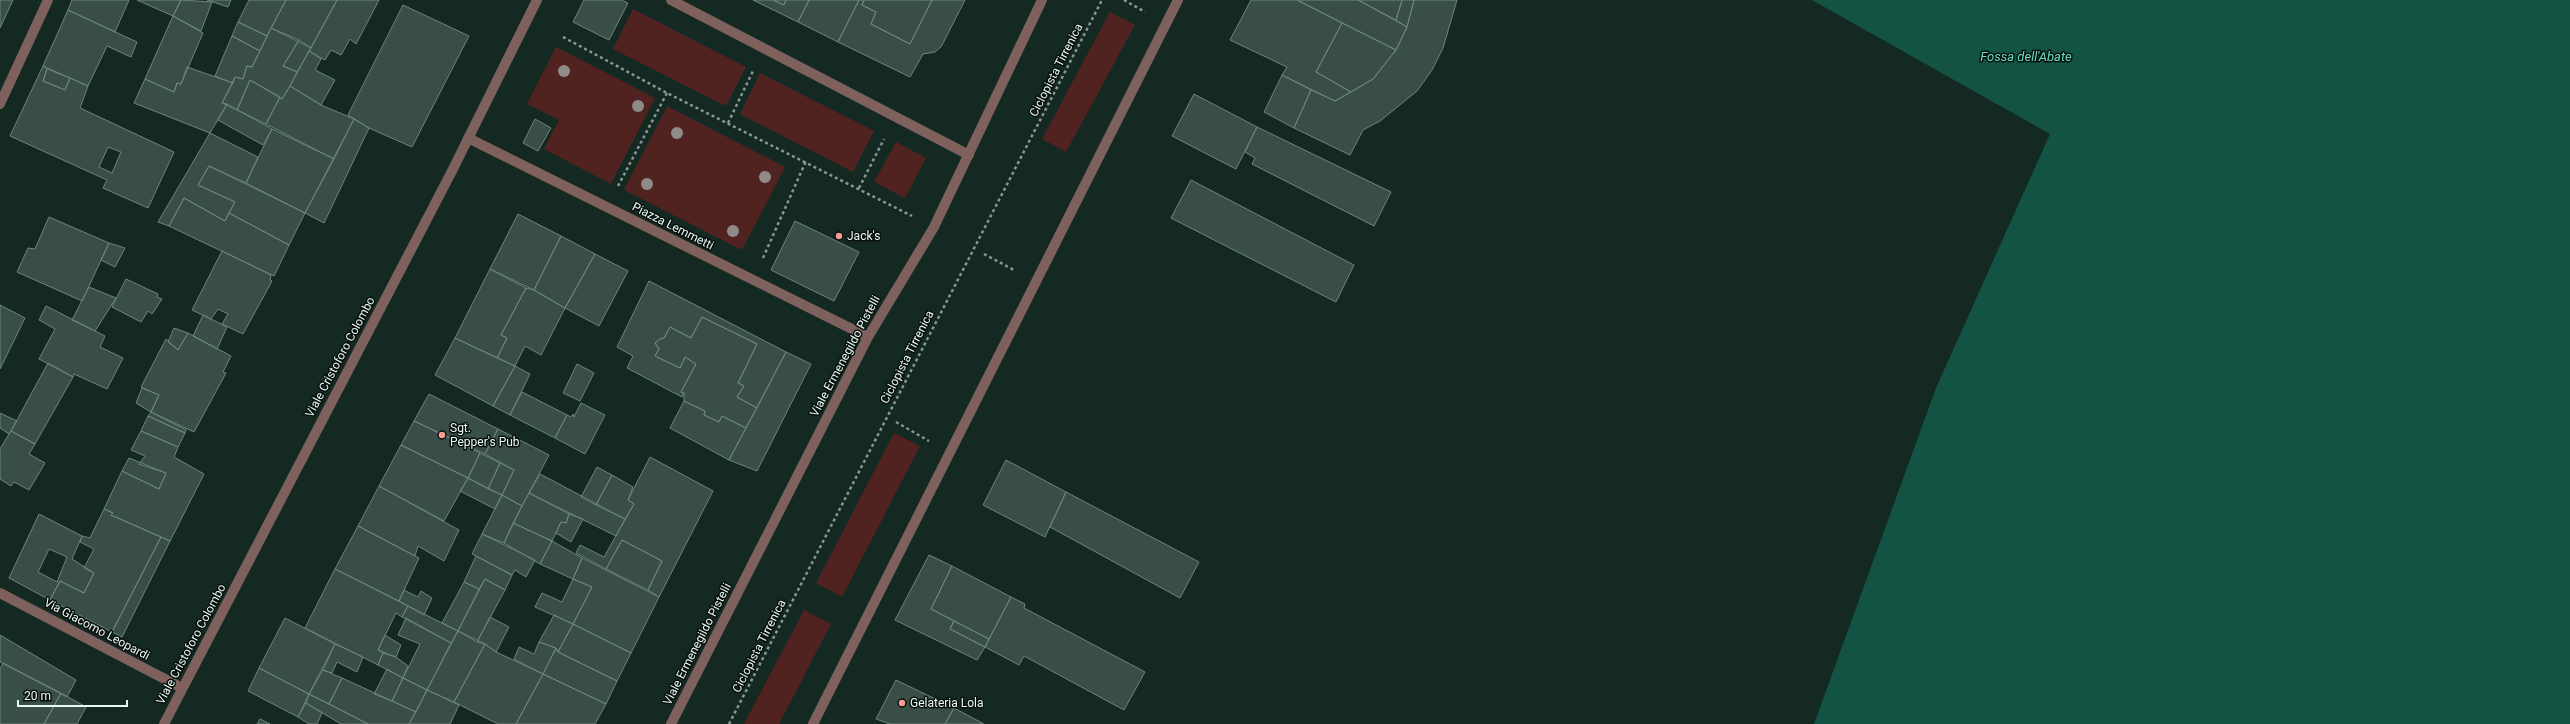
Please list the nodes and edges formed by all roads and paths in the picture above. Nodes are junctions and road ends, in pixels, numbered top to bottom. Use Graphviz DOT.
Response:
graph roads {
  1 [pos="48,0"];
  2 [pos="537,0"];
  3 [pos="672,0"];
  4 [pos="1042,0"];
  5 [pos="1102,0"];
  6 [pos="1178,0"];
  7 [pos="563,37"];
  8 [pos="757,64"];
  9 [pos="668,93"];
  10 [pos="0,104"];
  11 [pos="728,123"];
  12 [pos="888,132"];
  13 [pos="468,138"];
  14 [pos="969,155"];
  15 [pos="806,161"];
  16 [pos="859,188"];
  17 [pos="607,207"];
  18 [pos="912,216"];
  19 [pos="984,254"];
  20 [pos="753,281"];
  21 [pos="1037,282"];
  22 [pos="868,337"];
  23 [pos="896,422"];
  24 [pos="950,453"];
  25 [pos="0,593"];
  26 [pos="182,688"];
  27 [pos="164,724"];
  28 [pos="671,724"];
  29 [pos="729,724"];
  30 [pos="813,724"];
  1 -- 10 [label="street"];
  2 -- 13 [label="street, Viale Cristoforo Colombo"];
  3 -- 14 [label="street"];
  4 -- 14 [label="street, Viale Ermenegildo Pistelli"];
  5 -- 29 [label="path, Ciclopista Tirrenica"];
  6 -- 21 [label="street"];
  7 -- 9 [label="path"];
  8 -- 11 [label="path"];
  9 -- 11 [label="path"];
  9 -- 17 [label="path"];
  11 -- 15 [label="path"];
  12 -- 16 [label="path"];
  13 -- 17 [label="street, Piazza Lemmetti"];
  13 -- 26 [label="street, Viale Cristoforo Colombo"];
  14 -- 22 [label="street, Viale Ermenegildo Pistelli"];
  15 -- 16 [label="path"];
  15 -- 20 [label="path"];
  16 -- 18 [label="path"];
  17 -- 20 [label="street, Piazza Lemmetti"];
  19 -- 21 [label="path"];
  20 -- 22 [label="street, Piazza Lemmetti"];
  21 -- 24 [label="street"];
  22 -- 28 [label="street, Viale Ermenegildo Pistelli"];
  23 -- 24 [label="path"];
  24 -- 30 [label="street"];
  25 -- 26 [label="street, Via Giacomo Leopardi"];
  26 -- 27 [label="street, Viale Cristoforo Colombo"];
}
